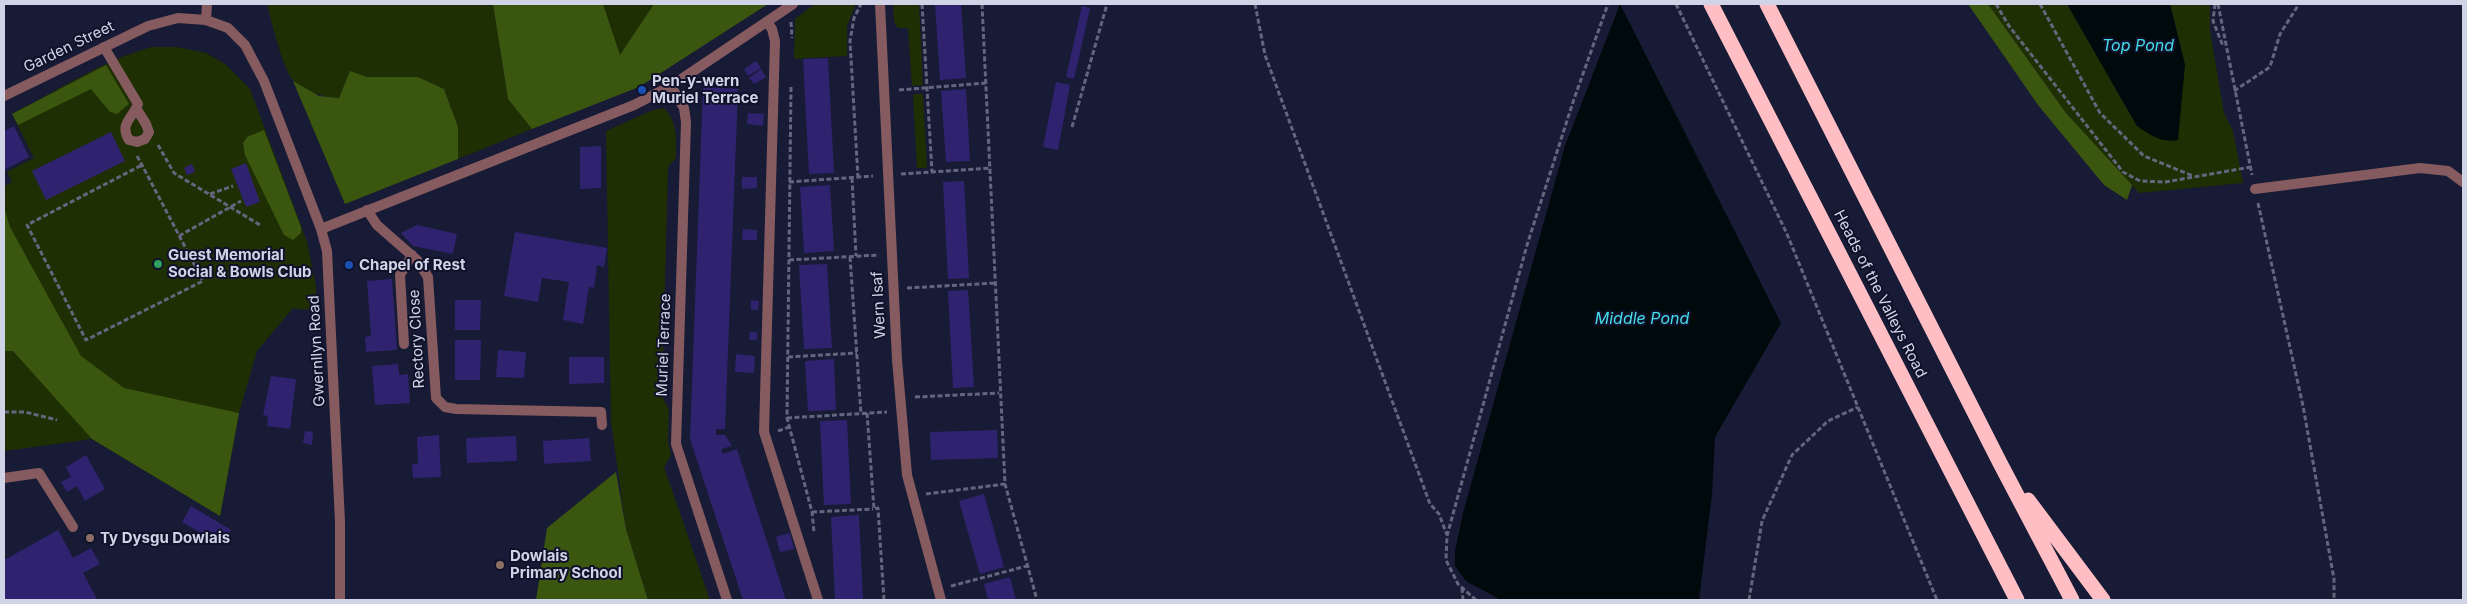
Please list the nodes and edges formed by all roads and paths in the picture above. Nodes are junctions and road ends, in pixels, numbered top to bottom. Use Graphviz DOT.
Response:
graph roads {
  1 [pos="207,4"];
  2 [pos="793,4"];
  3 [pos="861,4"];
  4 [pos="880,4"];
  5 [pos="922,4"];
  6 [pos="982,4"];
  7 [pos="1107,4"];
  8 [pos="1255,4"];
  9 [pos="1608,4"];
  10 [pos="1676,4"];
  11 [pos="1711,4"];
  12 [pos="1767,4"];
  13 [pos="1996,4"];
  14 [pos="2040,4"];
  15 [pos="2216,4"];
  16 [pos="2300,4"];
  17 [pos="783,11"];
  18 [pos="206,20"];
  19 [pos="767,22"];
  20 [pos="792,41"];
  21 [pos="104,46"];
  22 [pos="2226,53"];
  23 [pos="791,77"];
  24 [pos="986,83"];
  25 [pos="672,86"];
  26 [pos="927,88"];
  27 [pos="913,89"];
  28 [pos="2234,91"];
  29 [pos="4,96"];
  30 [pos="136,108"];
  31 [pos="1072,127"];
  32 [pos="148,132"];
  33 [pos="129,140"];
  34 [pos="142,165"];
  35 [pos="2251,167"];
  36 [pos="991,168"];
  37 [pos="932,172"];
  38 [pos="917,173"];
  39 [pos="872,176"];
  40 [pos="2194,176"];
  41 [pos="852,178"];
  42 [pos="858,178"];
  43 [pos="788,182"];
  44 [pos="2463,182"];
  45 [pos="234,186"];
  46 [pos="2255,189"];
  47 [pos="210,194"];
  48 [pos="240,201"];
  49 [pos="232,208"];
  50 [pos="367,210"];
  51 [pos="260,225"];
  52 [pos="321,229"];
  53 [pos="179,236"];
  54 [pos="412,255"];
  55 [pos="877,255"];
  56 [pos="856,256"];
  57 [pos="850,257"];
  58 [pos="789,260"];
  59 [pos="996,283"];
  60 [pos="894,289"];
  61 [pos="404,344"];
  62 [pos="857,353"];
  63 [pos="788,357"];
  64 [pos="999,393"];
  65 [pos="900,398"];
  66 [pos="1858,407"];
  67 [pos="4,412"];
  68 [pos="886,412"];
  69 [pos="867,413"];
  70 [pos="861,414"];
  71 [pos="788,418"];
  72 [pos="57,420"];
  73 [pos="602,425"];
  74 [pos="2000,463"];
  75 [pos="4,478"];
  76 [pos="1005,484"];
  77 [pos="913,497"];
  78 [pos="874,508"];
  79 [pos="812,512"];
  80 [pos="73,527"];
  81 [pos="1448,536"];
  82 [pos="814,541"];
  83 [pos="1027,566"];
  84 [pos="1462,587"];
  85 [pos="938,589"];
  86 [pos="340,600"];
  87 [pos="727,600"];
  88 [pos="818,600"];
  89 [pos="884,600"];
  90 [pos="941,600"];
  91 [pos="1037,600"];
  92 [pos="1463,600"];
  93 [pos="1476,600"];
  94 [pos="1748,600"];
  95 [pos="1937,600"];
  96 [pos="2017,600"];
  97 [pos="2072,600"];
  98 [pos="2103,600"];
  99 [pos="2334,600"];
  1 -- 18 [label="street"];
  2 -- 17 [label="street"];
  3 -- 42 [label="path"];
  4 -- 60 [label="street, Wern Isaf"];
  5 -- 26 [label="path"];
  6 -- 24 [label="path"];
  7 -- 31 [label="path"];
  8 -- 81 [label="path"];
  9 -- 81 [label="path"];
  10 -- 66 [label="path"];
  11 -- 96 [label="highway, Heads of the Valleys Road"];
  12 -- 74 [label="highway, Heads of the Valleys Road"];
  13 -- 40 [label="path"];
  14 -- 40 [label="path"];
  15 -- 22 [label="path"];
  15 -- 22 [label="path"];
  16 -- 28 [label="path"];
  17 -- 19 [label="street"];
  17 -- 20 [label="path"];
  18 -- 21 [label="street, Garden Street"];
  18 -- 52 [label="street, Gwernllyn Road"];
  19 -- 25 [label="street"];
  19 -- 88 [label="street"];
  21 -- 29 [label="street, Garden Street"];
  21 -- 30 [label="street"];
  22 -- 28 [label="path"];
  23 -- 43 [label="path"];
  24 -- 26 [label="path"];
  24 -- 36 [label="path"];
  25 -- 50 [label="street"];
  25 -- 87 [label="street, Muriel Terrace"];
  26 -- 27 [label="path"];
  26 -- 37 [label="path"];
  28 -- 35 [label="path"];
  30 -- 32 [label="street"];
  30 -- 33 [label="street"];
  32 -- 33 [label="street"];
  32 -- 47 [label="path"];
  33 -- 34 [label="path"];
  34 -- 53 [label="path"];
  34 -- 53 [label="path"];
  35 -- 40 [label="path"];
  35 -- 46 [label="path"];
  36 -- 37 [label="path"];
  36 -- 59 [label="path"];
  37 -- 38 [label="path"];
  39 -- 42 [label="path"];
  41 -- 42 [label="path"];
  41 -- 43 [label="path"];
  41 -- 56 [label="path"];
  43 -- 58 [label="path"];
  44 -- 46 [label="street"];
  45 -- 47 [label="path"];
  46 -- 99 [label="path"];
  47 -- 49 [label="path"];
  48 -- 49 [label="path"];
  49 -- 51 [label="path"];
  49 -- 53 [label="path"];
  50 -- 52 [label="street"];
  50 -- 54 [label="street, Rectory Close"];
  52 -- 86 [label="street, Gwernllyn Road"];
  54 -- 61 [label="street"];
  54 -- 73 [label="street, Rectory Close"];
  55 -- 56 [label="path"];
  56 -- 57 [label="path"];
  57 -- 58 [label="path"];
  57 -- 62 [label="path"];
  58 -- 63 [label="path"];
  59 -- 60 [label="path"];
  59 -- 64 [label="path"];
  60 -- 65 [label="street, Wern Isaf"];
  62 -- 63 [label="path"];
  62 -- 70 [label="path"];
  63 -- 71 [label="path"];
  64 -- 65 [label="path"];
  64 -- 76 [label="path"];
  65 -- 77 [label="street, Wern Isaf"];
  66 -- 94 [label="path"];
  66 -- 95 [label="path"];
  67 -- 72 [label="path"];
  68 -- 69 [label="path"];
  69 -- 70 [label="path"];
  69 -- 78 [label="path"];
  70 -- 71 [label="path"];
  71 -- 79 [label="path"];
  74 -- 97 [label="highway, Heads of the Valleys Road"];
  74 -- 98 [label="highway"];
  75 -- 80 [label="street"];
  76 -- 77 [label="path"];
  76 -- 83 [label="path"];
  77 -- 85 [label="street, Wern Isaf"];
  78 -- 79 [label="path"];
  78 -- 89 [label="path"];
  79 -- 82 [label="path"];
  81 -- 84 [label="path"];
  83 -- 85 [label="path"];
  83 -- 91 [label="path"];
  84 -- 92 [label="path"];
  84 -- 93 [label="path"];
  85 -- 90 [label="street, Wern Isaf"];
}
